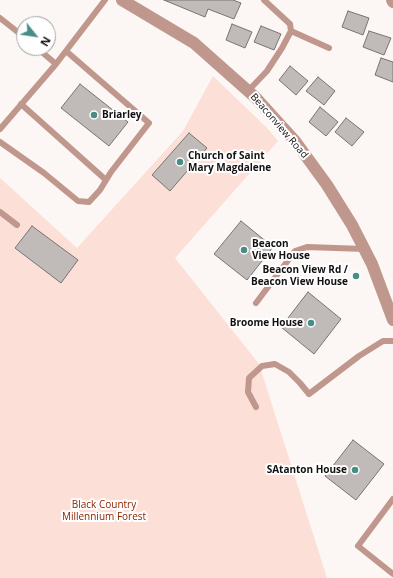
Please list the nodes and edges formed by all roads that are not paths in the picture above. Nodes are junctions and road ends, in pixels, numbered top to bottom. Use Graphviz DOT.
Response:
graph roads {
  1 [pos="105,0"];
  2 [pos="122,0"];
  3 [pos="264,0"];
  4 [pos="0,18"];
  5 [pos="16,31"];
  6 [pos="291,31"];
  7 [pos="329,48"];
  8 [pos="66,51"];
  9 [pos="46,56"];
  10 [pos="56,64"];
  11 [pos="248,91"];
  12 [pos="21,104"];
  13 [pos="0,129"];
  14 [pos="0,142"];
  15 [pos="106,180"];
  16 [pos="0,212"];
  17 [pos="17,225"];
  18 [pos="364,249"];
  19 [pos="256,303"];
  20 [pos="393,320"];
  21 [pos="393,341"];
  22 [pos="256,407"];
  23 [pos="393,499"];
  24 [pos="393,574"];
  1 -- 8 [label="lane"];
  2 -- 11 [label="street, Beaconview Road"];
  3 -- 6 [label="lane"];
  4 -- 5 [label="lane"];
  6 -- 7 [label="lane"];
  6 -- 11 [label="lane"];
  8 -- 10 [label="lane"];
  8 -- 15 [label="lane"];
  9 -- 10 [label="lane"];
  10 -- 12 [label="lane"];
  11 -- 18 [label="street, Beaconview Road"];
  12 -- 13 [label="lane"];
  12 -- 15 [label="lane"];
  14 -- 15 [label="lane"];
  16 -- 17 [label="lane"];
  18 -- 19 [label="lane"];
  18 -- 20 [label="street, Beaconview Road"];
  21 -- 22 [label="lane"];
  23 -- 24 [label="lane"];
}
